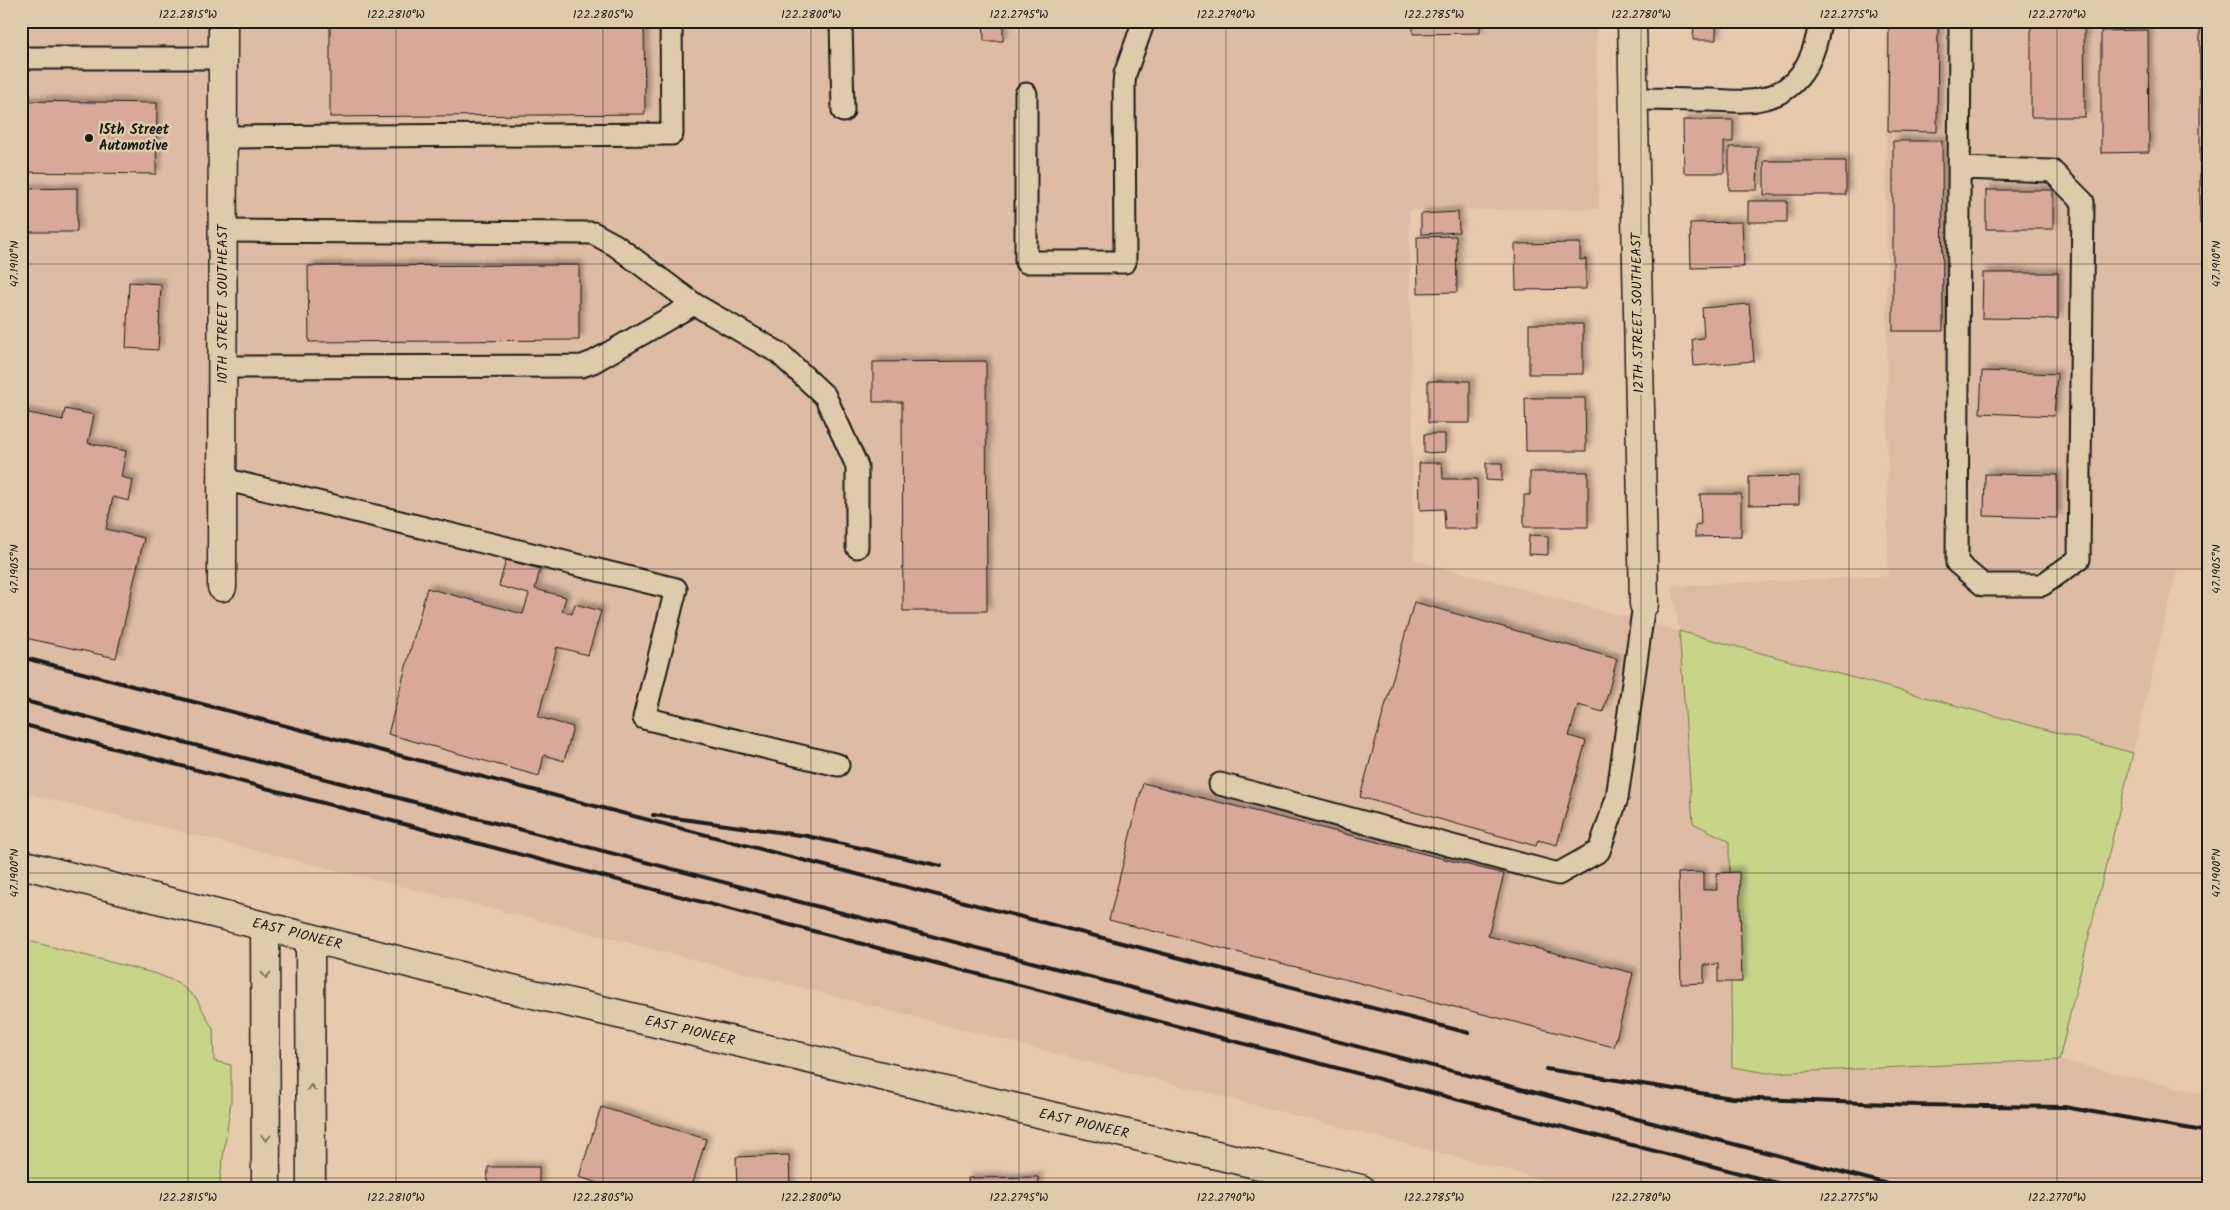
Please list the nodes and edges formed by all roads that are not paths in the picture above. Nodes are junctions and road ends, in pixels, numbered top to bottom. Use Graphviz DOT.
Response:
graph roads {
  1 [pos="223,21"];
  2 [pos="671,21"];
  3 [pos="841,21"];
  4 [pos="1144,21"];
  5 [pos="1632,21"];
  6 [pos="1820,21"];
  7 [pos="1960,21"];
  8 [pos="21,58"];
  9 [pos="223,58"];
  10 [pos="1026,94"];
  11 [pos="1634,99"];
  12 [pos="843,111"];
  13 [pos="223,137"];
  14 [pos="1959,168"];
  15 [pos="223,231"];
  16 [pos="694,304"];
  17 [pos="222,367"];
  18 [pos="223,479"];
  19 [pos="857,547"];
  20 [pos="222,587"];
  21 [pos="1644,604"];
  22 [pos="838,765"];
  23 [pos="1220,784"];
  24 [pos="21,864"];
  25 [pos="266,926"];
  26 [pos="310,938"];
  27 [pos="266,1189"];
  28 [pos="311,1189"];
  29 [pos="1361,1189"];
  1 -- 9 [label="main road, 10TH STREET SOUTHEAST"];
  2 -- 13 [label="lane"];
  3 -- 12 [label="lane"];
  4 -- 10 [label="lane"];
  5 -- 11 [label="main road, 12TH STREET SOUTHEAST"];
  6 -- 11 [label="lane"];
  7 -- 14 [label="lane"];
  8 -- 9 [label="lane"];
  9 -- 13 [label="main road, 10TH STREET SOUTHEAST"];
  11 -- 21 [label="main road, 12TH STREET SOUTHEAST"];
  13 -- 15 [label="main road, 10TH STREET SOUTHEAST"];
  14 -- 14 [label="lane"];
  15 -- 16 [label="lane"];
  15 -- 17 [label="main road, 10TH STREET SOUTHEAST"];
  16 -- 17 [label="lane"];
  16 -- 19 [label="lane"];
  17 -- 18 [label="main road, 10TH STREET SOUTHEAST"];
  18 -- 20 [label="main road, 10TH STREET SOUTHEAST"];
  18 -- 22 [label="lane"];
  21 -- 23 [label="lane"];
  24 -- 25 [label="main road, EAST PIONEER"];
  25 -- 26 [label="main road, EAST PIONEER"];
  25 -- 27 [label="main road, one-way"];
  28 -- 26 [label="main road, one-way"];
  26 -- 29 [label="main road, EAST PIONEER"];
}
